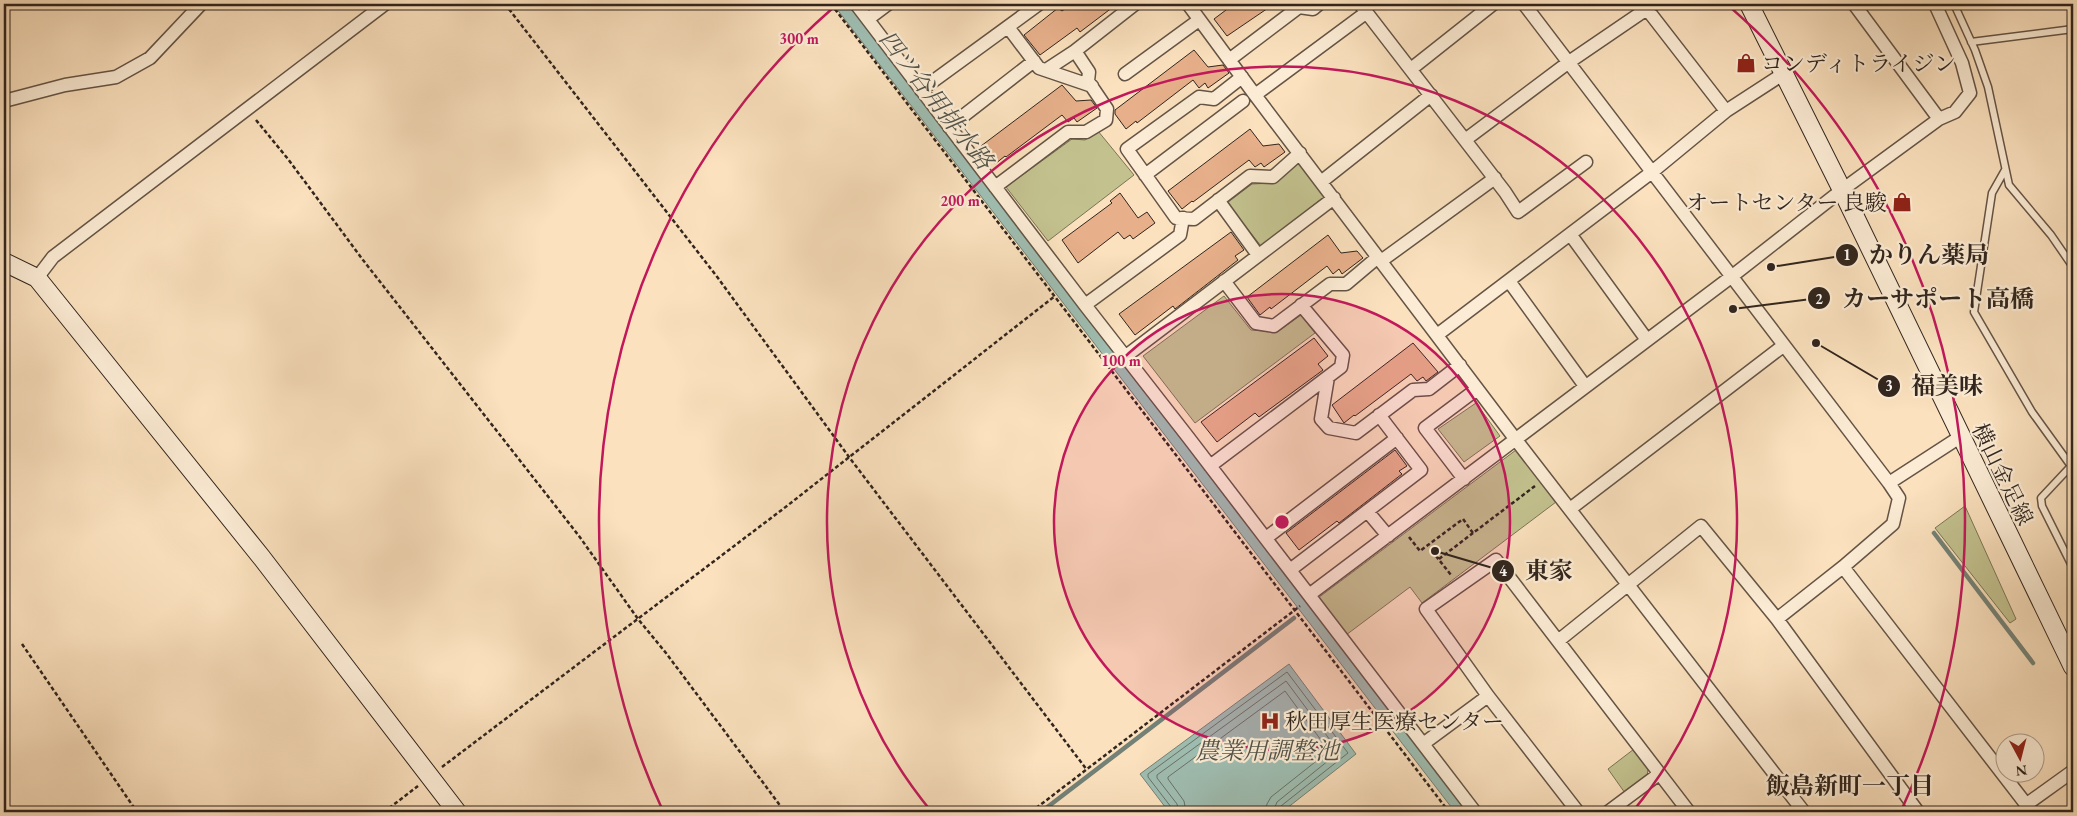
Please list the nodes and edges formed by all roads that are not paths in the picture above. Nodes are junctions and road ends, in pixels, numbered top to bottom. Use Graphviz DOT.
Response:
graph roads {
  1 [pos="201,4"];
  2 [pos="385,4"];
  3 [pos="856,4"];
  4 [pos="888,4"];
  5 [pos="1039,4"];
  6 [pos="1135,4"];
  7 [pos="1319,4"];
  8 [pos="1493,4"];
  9 [pos="1524,4"];
  10 [pos="1749,4"];
  11 [pos="1854,4"];
  12 [pos="1935,4"];
  13 [pos="1954,4"];
  14 [pos="1191,5"];
  15 [pos="1648,5"];
  16 [pos="1364,8"];
  17 [pos="868,19"];
  18 [pos="1199,20"];
  19 [pos="1008,26"];
  20 [pos="2073,29"];
  21 [pos="1971,42"];
  22 [pos="1074,51"];
  23 [pos="1229,60"];
  24 [pos="1034,61"];
  25 [pos="1569,62"];
  26 [pos="1411,68"];
  27 [pos="1046,70"];
  28 [pos="1125,74"];
  29 [pos="1784,74"];
  30 [pos="1242,77"];
  31 [pos="1092,86"];
  32 [pos="921,90"];
  33 [pos="1256,94"];
  34 [pos="1432,95"];
  35 [pos="1243,101"];
  36 [pos="4,102"];
  37 [pos="1726,111"];
  38 [pos="1939,119"];
  39 [pos="949,127"];
  40 [pos="1466,140"];
  41 [pos="1300,153"];
  42 [pos="1586,162"];
  43 [pos="2005,170"];
  44 [pos="1652,172"];
  45 [pos="1145,175"];
  46 [pos="1495,178"];
  47 [pos="1322,182"];
  48 [pos="995,187"];
  49 [pos="1842,190"];
  50 [pos="1334,198"];
  51 [pos="1218,200"];
  52 [pos="1183,218"];
  53 [pos="1570,234"];
  54 [pos="1258,255"];
  55 [pos="1379,259"];
  56 [pos="4,262"];
  57 [pos="2073,267"];
  58 [pos="1731,277"];
  59 [pos="37,278"];
  60 [pos="1508,281"];
  61 [pos="1224,282"];
  62 [pos="1084,305"];
  63 [pos="1301,305"];
  64 [pos="1437,335"];
  65 [pos="1647,340"];
  66 [pos="1783,346"];
  67 [pos="1126,356"];
  68 [pos="1460,365"];
  69 [pos="1328,376"];
  70 [pos="1585,386"];
  71 [pos="1477,389"];
  72 [pos="1379,415"];
  73 [pos="1960,437"];
  74 [pos="1397,438"];
  75 [pos="1516,440"];
  76 [pos="2072,465"];
  77 [pos="1210,466"];
  78 [pos="1464,478"];
  79 [pos="1889,483"];
  80 [pos="1570,509"];
  81 [pos="1367,511"];
  82 [pos="1388,536"];
  83 [pos="1266,538"];
  84 [pos="1843,567"];
  85 [pos="2073,568"];
  86 [pos="1290,570"];
  87 [pos="1629,585"];
  88 [pos="1309,595"];
  89 [pos="1777,619"];
  90 [pos="1558,641"];
  91 [pos="2073,667"];
  92 [pos="1488,696"];
  93 [pos="1423,744"];
  94 [pos="2073,771"];
  95 [pos="1660,774"];
  96 [pos="2030,808"];
  97 [pos="457,812"];
  98 [pos="1475,812"];
  99 [pos="1578,812"];
  100 [pos="1608,812"];
  101 [pos="1689,812"];
  102 [pos="1804,812"];
  103 [pos="1918,812"];
  1 -- 36 [label="street"];
  2 -- 59 [label="street"];
  3 -- 17 [label="street"];
  4 -- 17 [label="street"];
  5 -- 19 [label="street"];
  6 -- 22 [label="street"];
  7 -- 23 [label="street"];
  8 -- 26 [label="street"];
  9 -- 25 [label="street"];
  10 -- 29 [label="street, 横山金足線"];
  11 -- 38 [label="street"];
  12 -- 38 [label="street"];
  13 -- 21 [label="lane"];
  14 -- 18 [label="street"];
  15 -- 25 [label="street"];
  15 -- 37 [label="street"];
  16 -- 26 [label="street"];
  16 -- 33 [label="street"];
  17 -- 32 [label="street"];
  18 -- 23 [label="street"];
  18 -- 28 [label="street"];
  19 -- 24 [label="street"];
  19 -- 32 [label="street"];
  20 -- 21 [label="lane"];
  21 -- 43 [label="lane"];
  22 -- 27 [label="street"];
  22 -- 31 [label="street"];
  23 -- 30 [label="street"];
  24 -- 27 [label="street"];
  24 -- 39 [label="street"];
  25 -- 40 [label="street"];
  25 -- 44 [label="street"];
  26 -- 34 [label="street"];
  27 -- 31 [label="street"];
  29 -- 37 [label="street"];
  29 -- 49 [label="street, 横山金足線"];
  30 -- 33 [label="street"];
  30 -- 45 [label="street"];
  31 -- 48 [label="street"];
  32 -- 39 [label="street"];
  33 -- 41 [label="street"];
  34 -- 40 [label="street"];
  34 -- 47 [label="street"];
  35 -- 45 [label="street"];
  37 -- 44 [label="street"];
  38 -- 49 [label="street"];
  39 -- 48 [label="street"];
  40 -- 46 [label="street"];
  41 -- 47 [label="street"];
  41 -- 51 [label="street"];
  42 -- 46 [label="street"];
  43 -- 57 [label="lane"];
  43 -- 76 [label="lane"];
  44 -- 53 [label="street"];
  44 -- 58 [label="street"];
  45 -- 52 [label="street"];
  46 -- 55 [label="street"];
  47 -- 50 [label="street"];
  48 -- 62 [label="street"];
  49 -- 58 [label="street"];
  49 -- 73 [label="street, 横山金足線"];
  50 -- 54 [label="street"];
  50 -- 55 [label="street"];
  51 -- 52 [label="street"];
  51 -- 54 [label="street"];
  52 -- 62 [label="street"];
  53 -- 60 [label="street"];
  53 -- 65 [label="street"];
  54 -- 61 [label="street"];
  55 -- 63 [label="street"];
  55 -- 64 [label="street"];
  56 -- 59 [label="street"];
  58 -- 65 [label="street"];
  58 -- 66 [label="street"];
  59 -- 97 [label="street"];
  60 -- 64 [label="street"];
  60 -- 70 [label="street"];
  61 -- 63 [label="street"];
  61 -- 67 [label="street"];
  62 -- 67 [label="street"];
  63 -- 69 [label="street"];
  64 -- 68 [label="street"];
  65 -- 70 [label="street"];
  66 -- 79 [label="street"];
  66 -- 80 [label="street"];
  67 -- 77 [label="street"];
  68 -- 71 [label="street"];
  68 -- 72 [label="street"];
  69 -- 72 [label="street"];
  69 -- 77 [label="street"];
  70 -- 75 [label="street"];
  71 -- 75 [label="street"];
  71 -- 78 [label="street"];
  72 -- 74 [label="street"];
  73 -- 79 [label="street"];
  73 -- 91 [label="street, 横山金足線"];
  74 -- 81 [label="street"];
  74 -- 83 [label="street"];
  75 -- 78 [label="street"];
  75 -- 80 [label="street"];
  76 -- 85 [label="lane"];
  77 -- 83 [label="street"];
  78 -- 82 [label="street"];
  79 -- 84 [label="street"];
  80 -- 87 [label="street"];
  81 -- 82 [label="street"];
  81 -- 86 [label="street"];
  82 -- 88 [label="street"];
  83 -- 86 [label="street"];
  84 -- 89 [label="street"];
  84 -- 96 [label="street"];
  86 -- 88 [label="street"];
  87 -- 89 [label="street"];
  87 -- 90 [label="street"];
  87 -- 102 [label="street"];
  88 -- 93 [label="street"];
  89 -- 103 [label="street"];
  90 -- 92 [label="street"];
  90 -- 95 [label="street"];
  92 -- 93 [label="street"];
  92 -- 99 [label="street"];
  93 -- 98 [label="street"];
  94 -- 96 [label="street"];
  95 -- 100 [label="street"];
  95 -- 101 [label="street"];
}
